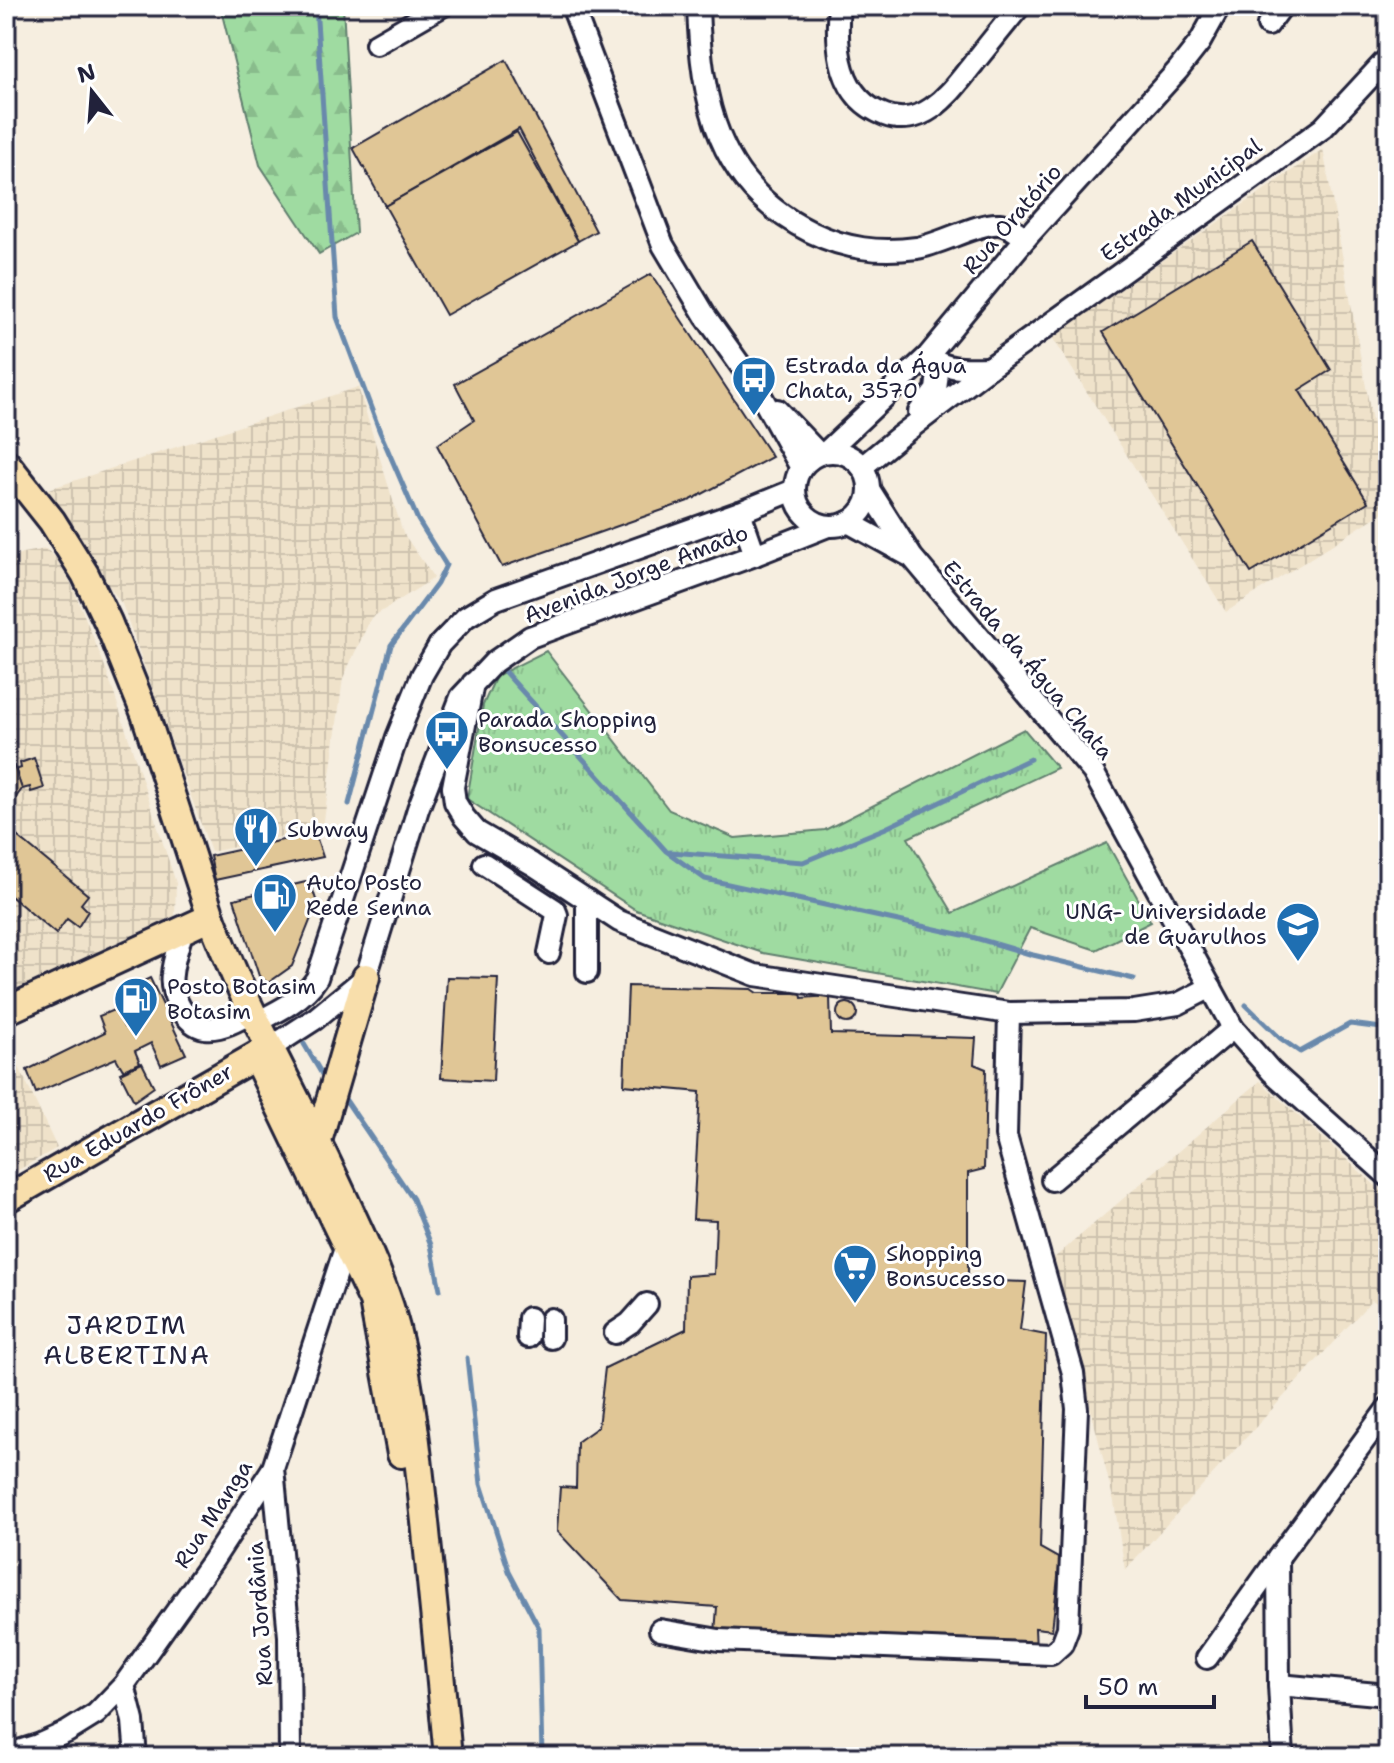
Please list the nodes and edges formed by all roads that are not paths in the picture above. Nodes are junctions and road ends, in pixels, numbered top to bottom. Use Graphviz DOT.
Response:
graph roads {
  1 [pos="442,6"];
  2 [pos="572,6"];
  3 [pos="698,6"];
  4 [pos="1020,6"];
  5 [pos="1220,6"];
  6 [pos="1282,6"];
  7 [pos="841,10"];
  8 [pos="1268,25"];
  9 [pos="376,44"];
  10 [pos="1388,58"];
  11 [pos="1026,238"];
  12 [pos="934,360"];
  13 [pos="989,368"];
  14 [pos="758,390"];
  15 [pos="896,439"];
  16 [pos="822,453"];
  17 [pos="6,463"];
  18 [pos="862,467"];
  19 [pos="801,468"];
  20 [pos="6,478"];
  21 [pos="869,489"];
  22 [pos="794,490"];
  23 [pos="740,512"];
  24 [pos="838,524"];
  25 [pos="755,555"];
  26 [pos="912,557"];
  27 [pos="473,683"];
  28 [pos="484,864"];
  29 [pos="587,900"];
  30 [pos="196,924"];
  31 [pos="549,953"];
  32 [pos="587,972"];
  33 [pos="366,977"];
  34 [pos="1211,987"];
  35 [pos="6,1011"];
  36 [pos="1009,1013"];
  37 [pos="249,1018"];
  38 [pos="1233,1028"];
  39 [pos="263,1052"];
  40 [pos="318,1141"];
  41 [pos="1388,1176"];
  42 [pos="1052,1180"];
  43 [pos="6,1199"];
  44 [pos="355,1220"];
  45 [pos="346,1245"];
  46 [pos="647,1304"];
  47 [pos="615,1333"];
  48 [pos="1388,1408"];
  49 [pos="273,1468"];
  50 [pos="1278,1558"];
  51 [pos="660,1630"];
  52 [pos="1207,1658"];
  53 [pos="124,1685"];
  54 [pos="1279,1685"];
  55 [pos="1388,1695"];
  56 [pos="6,1755"];
  57 [pos="136,1757"];
  58 [pos="290,1757"];
  59 [pos="436,1757"];
  60 [pos="448,1757"];
  61 [pos="1283,1757"];
  1 -- 9 [label="street"];
  2 -- 14 [label="street"];
  3 -- 11 [label="street"];
  4 -- 7 [label="street"];
  5 -- 11 [label="street, Rua Oratório"];
  6 -- 8 [label="street"];
  10 -- 13 [label="street, Estrada Municipal"];
  11 -- 12 [label="street, Rua Oratório"];
  12 -- 13 [label="street"];
  12 -- 15 [label="street"];
  12 -- 16 [label="street, Rua Oratório"];
  13 -- 15 [label="street, Estrada Municipal"];
  14 -- 16 [label="street"];
  14 -- 19 [label="street"];
  15 -- 18 [label="street, Estrada Municipal"];
  16 -- 18 [label="street"];
  16 -- 19 [label="street"];
  17 -- 30 [label="main road"];
  18 -- 21 [label="street"];
  19 -- 22 [label="street"];
  20 -- 30 [label="main road"];
  21 -- 24 [label="street"];
  21 -- 26 [label="street, Estrada da Água Chata"];
  22 -- 23 [label="street, Avenida Jorge Amado"];
  22 -- 24 [label="street"];
  23 -- 25 [label="street"];
  23 -- 37 [label="street, Avenida Jorge Amado"];
  24 -- 25 [label="street, Avenida Jorge Amado"];
  24 -- 26 [label="street, Estrada da Água Chata"];
  25 -- 27 [label="street, Avenida Jorge Amado"];
  26 -- 34 [label="street, Estrada da Água Chata"];
  27 -- 29 [label="street"];
  27 -- 33 [label="street, Avenida Jorge Amado"];
  28 -- 31 [label="street"];
  29 -- 32 [label="street"];
  29 -- 36 [label="street"];
  30 -- 35 [label="main road"];
  30 -- 37 [label="main road"];
  30 -- 37 [label="street"];
  33 -- 39 [label="street"];
  33 -- 40 [label="main road"];
  34 -- 36 [label="street"];
  34 -- 38 [label="street, Estrada da Água Chata"];
  36 -- 51 [label="street"];
  37 -- 39 [label="main road"];
  38 -- 41 [label="street, Estrada da Água Chata"];
  38 -- 42 [label="street"];
  39 -- 40 [label="main road"];
  39 -- 43 [label="main road, Rua Eduardo Frôner"];
  39 -- 45 [label="main road"];
  40 -- 44 [label="main road"];
  44 -- 45 [label="street, Rua Manga"];
  44 -- 60 [label="main road"];
  45 -- 49 [label="street, Rua Manga"];
  45 -- 59 [label="main road"];
  46 -- 47 [label="street"];
  48 -- 50 [label="street"];
  49 -- 53 [label="street, Rua Manga"];
  49 -- 58 [label="street, Rua Jordânia"];
  50 -- 52 [label="street"];
  50 -- 54 [label="street"];
  53 -- 56 [label="street, Rua Manga"];
  53 -- 57 [label="street"];
  54 -- 55 [label="street"];
  54 -- 61 [label="street"];
}
